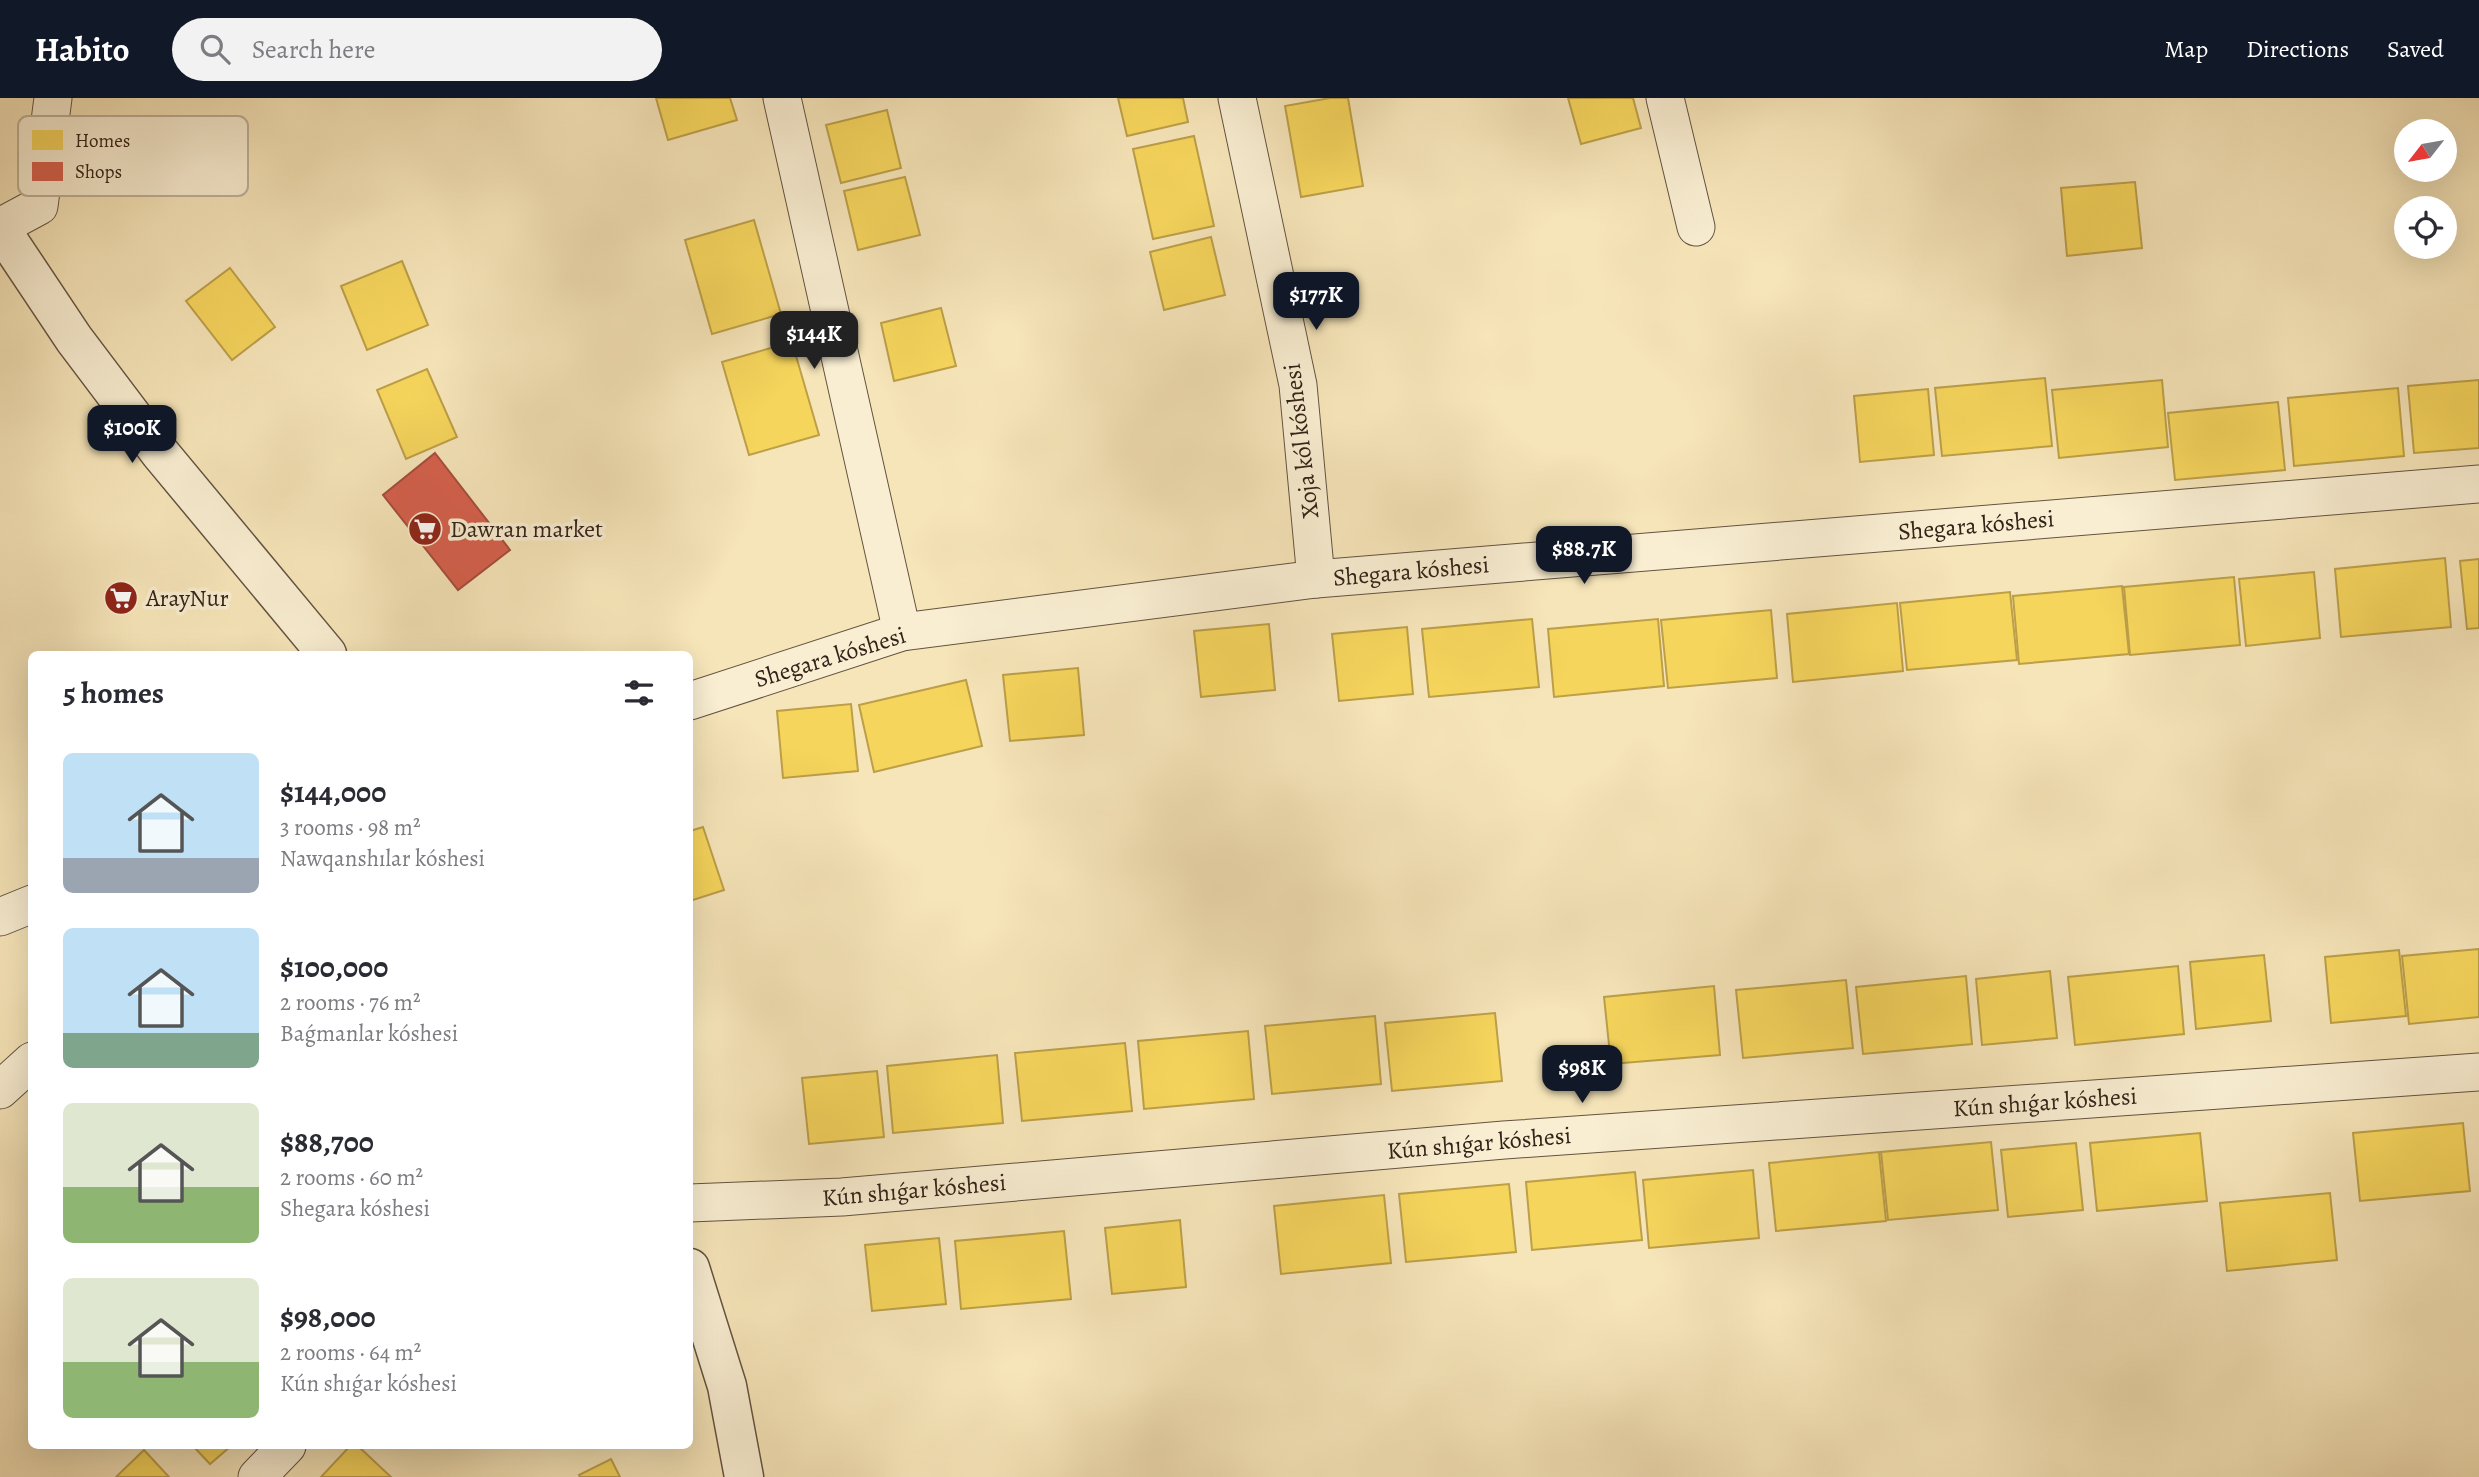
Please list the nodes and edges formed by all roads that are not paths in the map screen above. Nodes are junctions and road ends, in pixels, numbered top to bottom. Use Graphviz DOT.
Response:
graph roads {
  1 [pos="53,98"];
  2 [pos="782,98"];
  3 [pos="1237,98"];
  4 [pos="1665,98"];
  5 [pos="51,116"];
  6 [pos="40,196"];
  7 [pos="1696,226"];
  8 [pos="0,228"];
  9 [pos="2479,484"];
  10 [pos="1316,579"];
  11 [pos="902,632"];
  12 [pos="325,651"];
  13 [pos="693,700"];
  14 [pos="28,906"];
  15 [pos="0,917"];
  16 [pos="28,1065"];
  17 [pos="2479,1072"];
  18 [pos="0,1090"];
  19 [pos="693,1203"];
  20 [pos="693,1278"];
  21 [pos="284,1449"];
  22 [pos="257,1477"];
  23 [pos="744,1477"];
  1 -- 5 [label="street"];
  2 -- 11 [label="street"];
  3 -- 10 [label="street, Xoja kól kóshesi"];
  4 -- 7 [label="street"];
  6 -- 8 [label="street"];
  8 -- 12 [label="street"];
  9 -- 10 [label="street, Shegara kóshesi"];
  10 -- 11 [label="street, Shegara kóshesi"];
  11 -- 13 [label="street, Shegara kóshesi"];
  14 -- 15 [label="street"];
  16 -- 18 [label="street"];
  17 -- 19 [label="street, Kún shıǵar kóshesi"];
  20 -- 23 [label="street"];
  21 -- 22 [label="street"];
}
